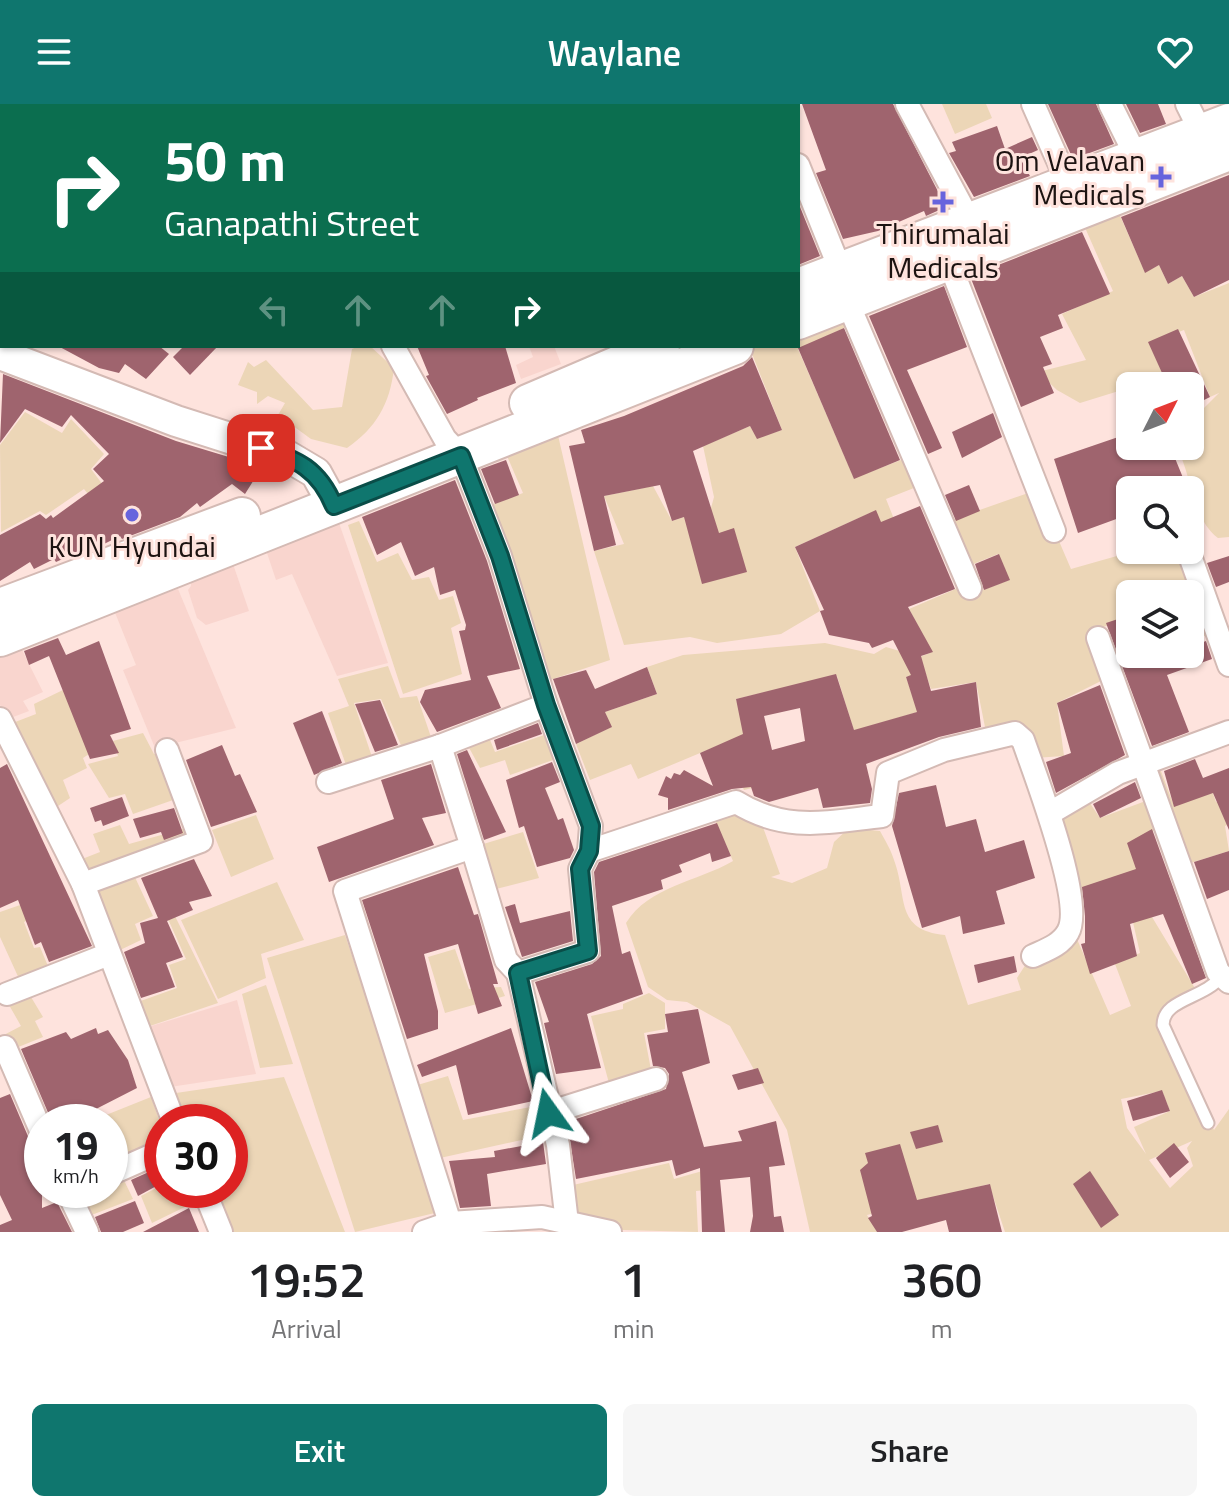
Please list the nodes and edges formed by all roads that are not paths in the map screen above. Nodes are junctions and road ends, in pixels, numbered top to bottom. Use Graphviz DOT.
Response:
graph roads {
  1 [pos="907,104"];
  2 [pos="1033,104"];
  3 [pos="1110,104"];
  4 [pos="1217,137"];
  5 [pos="1136,156"];
  6 [pos="800,170"];
  7 [pos="1067,181"];
  8 [pos="969,220"];
  9 [pos="949,262"];
  10 [pos="849,284"];
  11 [pos="800,287"];
  12 [pos="800,320"];
  13 [pos="394,348"];
  14 [pos="657,348"];
  15 [pos="729,348"];
  16 [pos="13,358"];
  17 [pos="453,447"];
  18 [pos="330,495"];
  19 [pos="1054,531"];
  20 [pos="1193,564"];
  21 [pos="970,588"];
  22 [pos="0,607"];
  23 [pos="0,638"];
  24 [pos="1098,638"];
  25 [pos="1229,665"];
  26 [pos="546,705"];
  27 [pos="0,719"];
  28 [pos="1229,732"];
  29 [pos="440,746"];
  30 [pos="167,750"];
  31 [pos="1143,766"];
  32 [pos="328,782"];
  33 [pos="1050,813"];
  34 [pos="472,847"];
  35 [pos="589,851"];
  36 [pos="83,884"];
  37 [pos="109,954"];
  38 [pos="1033,956"];
  39 [pos="0,971"];
  40 [pos="518,973"];
  41 [pos="1225,980"];
  42 [pos="6,994"];
  43 [pos="5,1047"];
  44 [pos="656,1079"];
  45 [pos="30,1104"];
  46 [pos="167,1104"];
  47 [pos="548,1113"];
  48 [pos="1208,1123"];
  49 [pos="76,1208"];
  50 [pos="211,1208"];
  51 [pos="450,1223"];
  52 [pos="567,1223"];
  53 [pos="87,1232"];
  54 [pos="221,1232"];
  55 [pos="424,1232"];
  56 [pos="610,1232"];
  1 -- 8 [label="street"];
  2 -- 7 [label="street"];
  3 -- 5 [label="street"];
  4 -- 5 [label="highway"];
  4 -- 9 [label="highway"];
  5 -- 7 [label="highway"];
  6 -- 10 [label="street"];
  7 -- 8 [label="highway"];
  8 -- 10 [label="highway"];
  9 -- 10 [label="highway"];
  9 -- 19 [label="street"];
  10 -- 11 [label="highway"];
  10 -- 12 [label="highway"];
  10 -- 21 [label="street"];
  13 -- 17 [label="street"];
  14 -- 17 [label="highway"];
  15 -- 17 [label="highway"];
  16 -- 18 [label="main road"];
  17 -- 18 [label="highway"];
  17 -- 26 [label="street"];
  18 -- 22 [label="highway"];
  18 -- 23 [label="highway"];
  20 -- 25 [label="street"];
  24 -- 31 [label="street"];
  26 -- 29 [label="street"];
  26 -- 35 [label="street"];
  27 -- 36 [label="street"];
  28 -- 31 [label="street"];
  29 -- 32 [label="street"];
  29 -- 34 [label="street"];
  30 -- 36 [label="street"];
  31 -- 33 [label="street"];
  31 -- 41 [label="street"];
  33 -- 35 [label="street"];
  33 -- 38 [label="street"];
  34 -- 40 [label="street"];
  34 -- 51 [label="street"];
  35 -- 40 [label="street"];
  36 -- 37 [label="street"];
  37 -- 42 [label="street"];
  37 -- 46 [label="street"];
  39 -- 42 [label="street"];
  40 -- 47 [label="street"];
  41 -- 48 [label="lane"];
  43 -- 45 [label="street"];
  44 -- 47 [label="street"];
  47 -- 52 [label="street"];
  49 -- 53 [label="street"];
  50 -- 54 [label="street"];
  51 -- 52 [label="street"];
  51 -- 55 [label="street"];
  52 -- 56 [label="street"];
}
